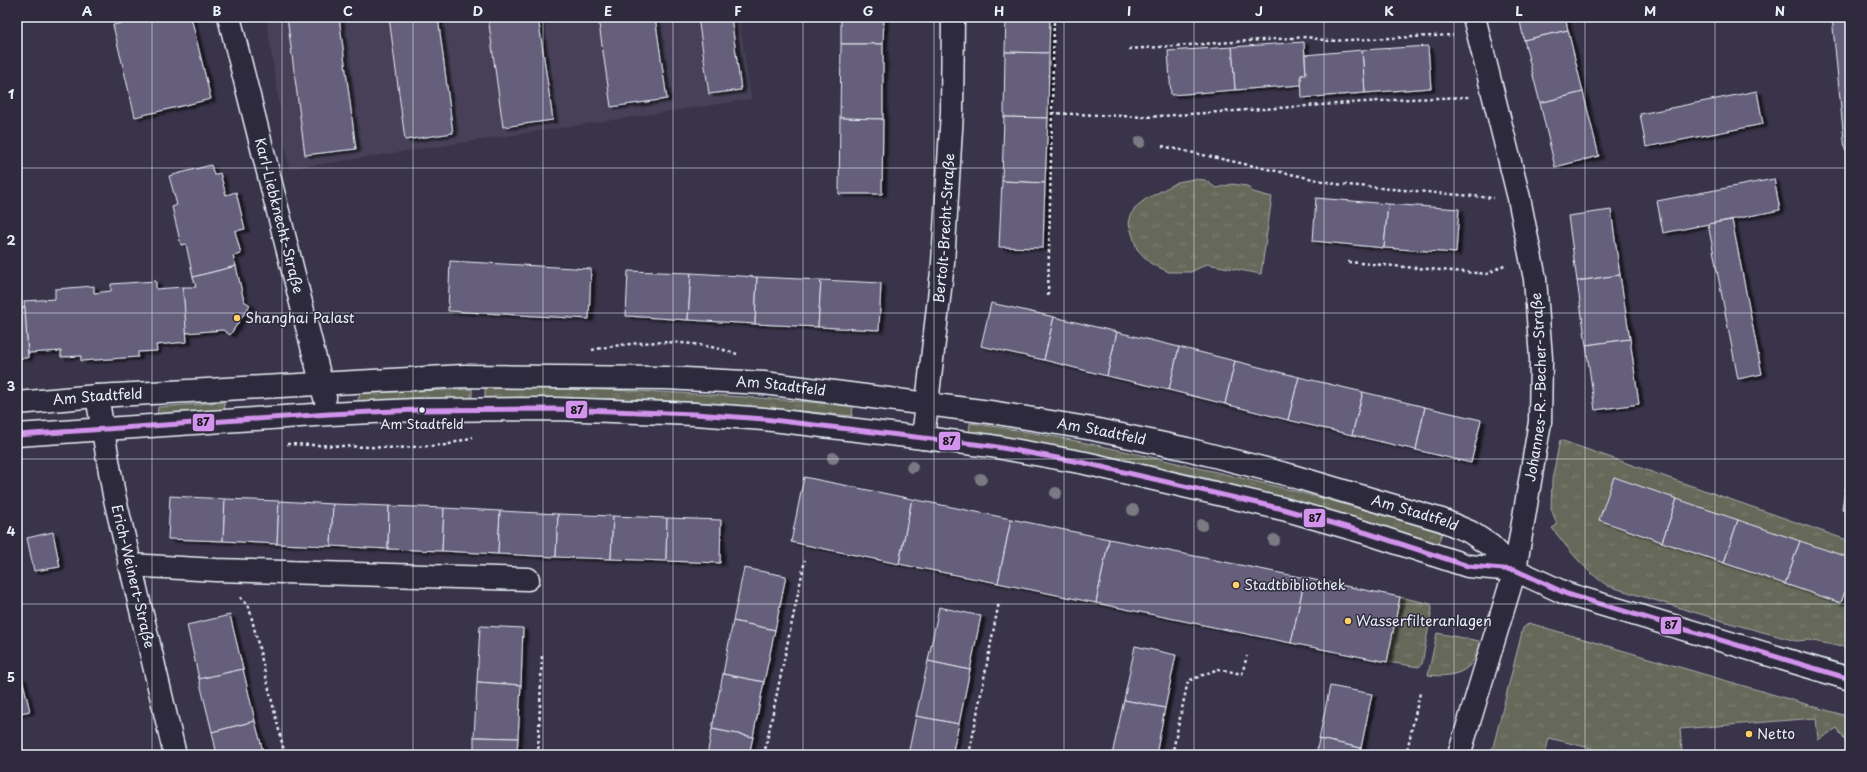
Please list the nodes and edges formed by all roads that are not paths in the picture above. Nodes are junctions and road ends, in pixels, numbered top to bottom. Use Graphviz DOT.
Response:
graph roads {
  1 [pos="229,17"];
  2 [pos="953,17"];
  3 [pos="1476,25"];
  4 [pos="321,384"];
  5 [pos="97,396"];
  6 [pos="17,403"];
  7 [pos="928,403"];
  8 [pos="328,414"];
  9 [pos="102,428"];
  10 [pos="17,435"];
  11 [pos="923,438"];
  12 [pos="129,565"];
  13 [pos="1515,570"];
  14 [pos="528,579"];
  15 [pos="1850,679"];
  16 [pos="175,755"];
  17 [pos="1459,755"];
  1 -- 4 [label="street, Karl-Liebknecht-Straße"];
  2 -- 7 [label="street, Bertolt-Brecht-Straße"];
  3 -- 13 [label="street, Johannes-R.-Becher-Straße"];
  4 -- 5 [label="street, Am Stadtfeld"];
  4 -- 7 [label="street, Am Stadtfeld"];
  4 -- 8 [label="street, Karl-Liebknecht-Straße"];
  5 -- 6 [label="street, Am Stadtfeld"];
  5 -- 9 [label="street, Erich-Weinert-Straße"];
  7 -- 11 [label="street, Bertolt-Brecht-Straße"];
  7 -- 13 [label="street, Am Stadtfeld"];
  8 -- 9 [label="street, Am Stadtfeld"];
  8 -- 11 [label="street, Am Stadtfeld"];
  9 -- 10 [label="street, Am Stadtfeld"];
  9 -- 12 [label="street, Erich-Weinert-Straße"];
  11 -- 13 [label="street, Am Stadtfeld"];
  12 -- 14 [label="street"];
  12 -- 16 [label="street, Erich-Weinert-Straße"];
  13 -- 15 [label="street, Am Stadtfeld"];
  13 -- 17 [label="street, Johannes-R.-Becher-Straße"];
}
